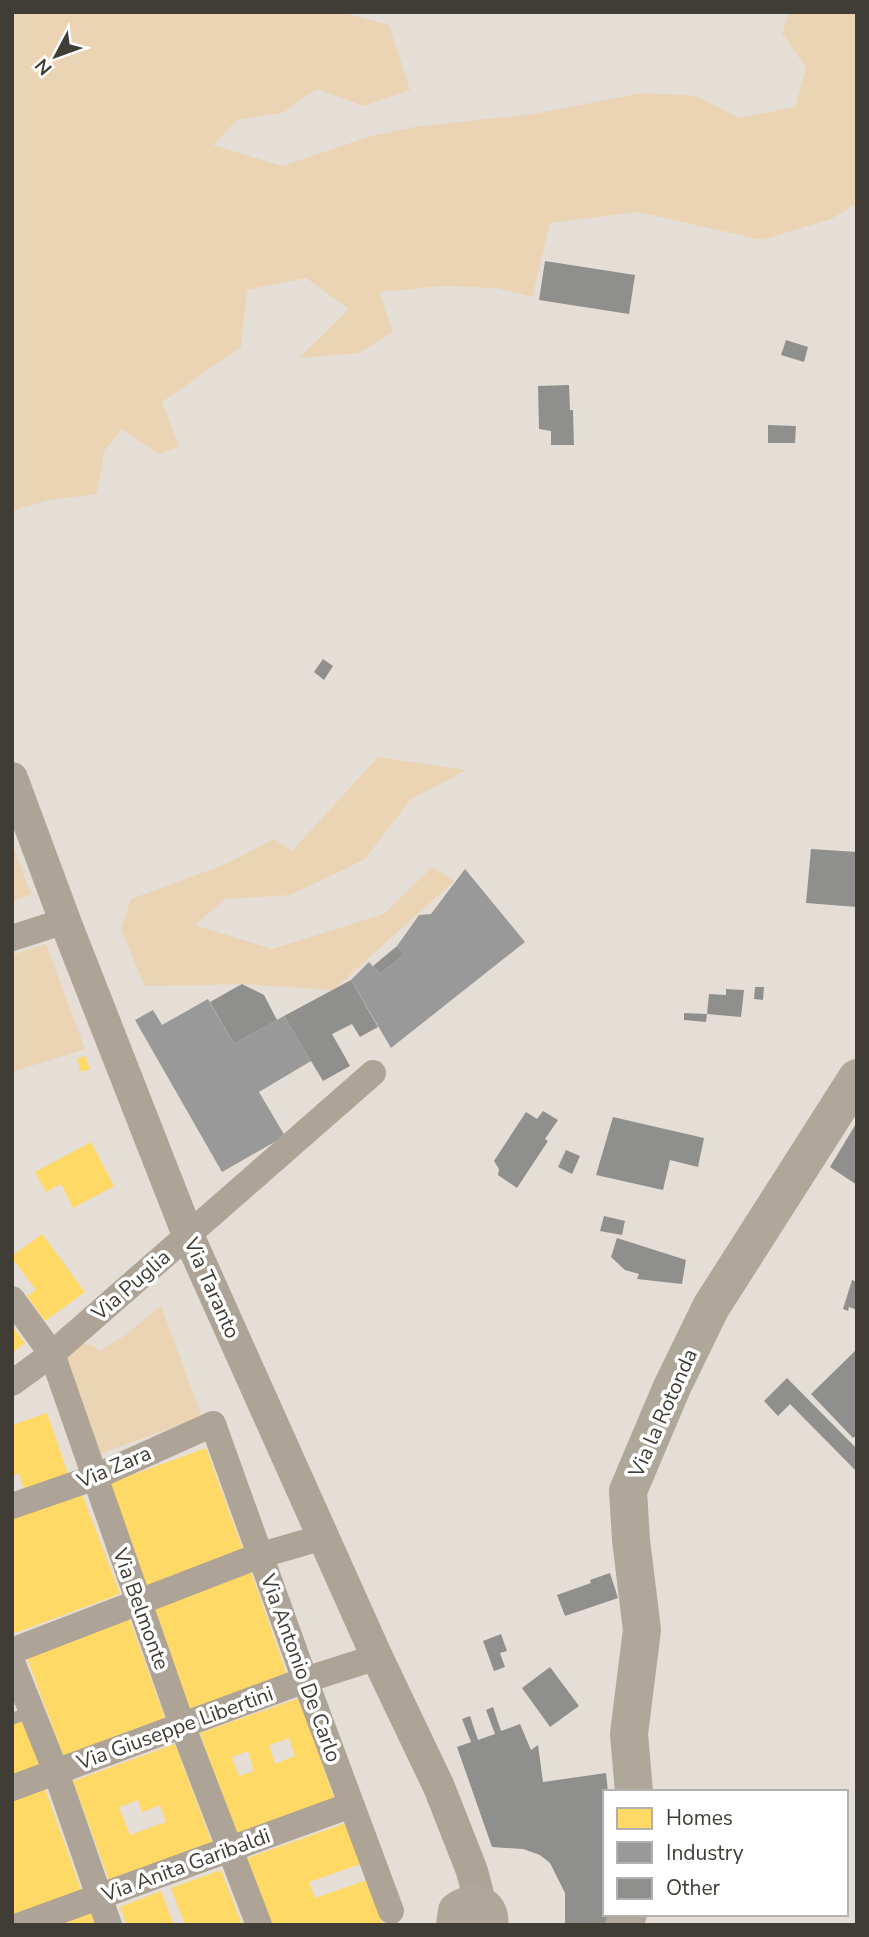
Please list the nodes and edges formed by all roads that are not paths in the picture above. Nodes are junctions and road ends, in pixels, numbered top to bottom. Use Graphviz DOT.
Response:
graph roads {
  1 [pos="12,778"];
  2 [pos="65,921"];
  3 [pos="12,938"];
  4 [pos="373,1073"];
  5 [pos="857,1079"];
  6 [pos="188,1235"];
  7 [pos="12,1299"];
  8 [pos="52,1354"];
  9 [pos="12,1383"];
  10 [pos="214,1424"];
  11 [pos="93,1478"];
  12 [pos="12,1506"];
  13 [pos="324,1537"];
  14 [pos="261,1555"];
  15 [pos="139,1601"];
  16 [pos="12,1651"];
  17 [pos="377,1657"];
  18 [pos="12,1662"];
  19 [pos="304,1680"];
  20 [pos="22,1715"];
  21 [pos="182,1726"];
  22 [pos="56,1772"];
  23 [pos="12,1788"];
  24 [pos="634,1790"];
  25 [pos="351,1805"];
  26 [pos="230,1849"];
  27 [pos="99,1896"];
  28 [pos="391,1911"];
  29 [pos="478,1918"];
  30 [pos="20,1925"];
  31 [pos="109,1925"];
  32 [pos="258,1925"];
  1 -- 2 [label="street, Via Taranto"];
  2 -- 3 [label="street"];
  2 -- 6 [label="street, Via Taranto"];
  4 -- 6 [label="street, Via Puglia"];
  5 -- 24 [label="main road, Via la Rotonda"];
  6 -- 8 [label="street, Via Puglia"];
  6 -- 13 [label="street, Via Taranto"];
  7 -- 8 [label="street, Via Belmonte"];
  8 -- 9 [label="street, Via Puglia"];
  8 -- 11 [label="street, Via Belmonte"];
  10 -- 11 [label="street, Via Zara"];
  10 -- 14 [label="street, Via Antonio De Carlo"];
  11 -- 12 [label="street, Via Zara"];
  11 -- 15 [label="street, Via Belmonte"];
  13 -- 14 [label="street"];
  13 -- 17 [label="street, Via Taranto"];
  14 -- 15 [label="street"];
  14 -- 19 [label="street, Via Antonio De Carlo"];
  15 -- 16 [label="street"];
  15 -- 21 [label="street, Via Belmonte"];
  17 -- 19 [label="street, Via Giuseppe Libertini"];
  17 -- 29 [label="street, Via Taranto"];
  18 -- 20 [label="street"];
  19 -- 21 [label="street, Via Giuseppe Libertini"];
  19 -- 25 [label="street, Via Antonio De Carlo"];
  20 -- 22 [label="street"];
  21 -- 22 [label="street, Via Giuseppe Libertini"];
  21 -- 26 [label="street, Via Belmonte"];
  22 -- 23 [label="street, Via Giuseppe Libertini"];
  22 -- 27 [label="street"];
  25 -- 26 [label="street, Via Anita Garibaldi"];
  25 -- 28 [label="street, Via Antonio De Carlo"];
  26 -- 27 [label="street, Via Anita Garibaldi"];
  26 -- 32 [label="street, Via Belmonte"];
  27 -- 30 [label="street, Via Anita Garibaldi"];
  27 -- 31 [label="street"];
}
